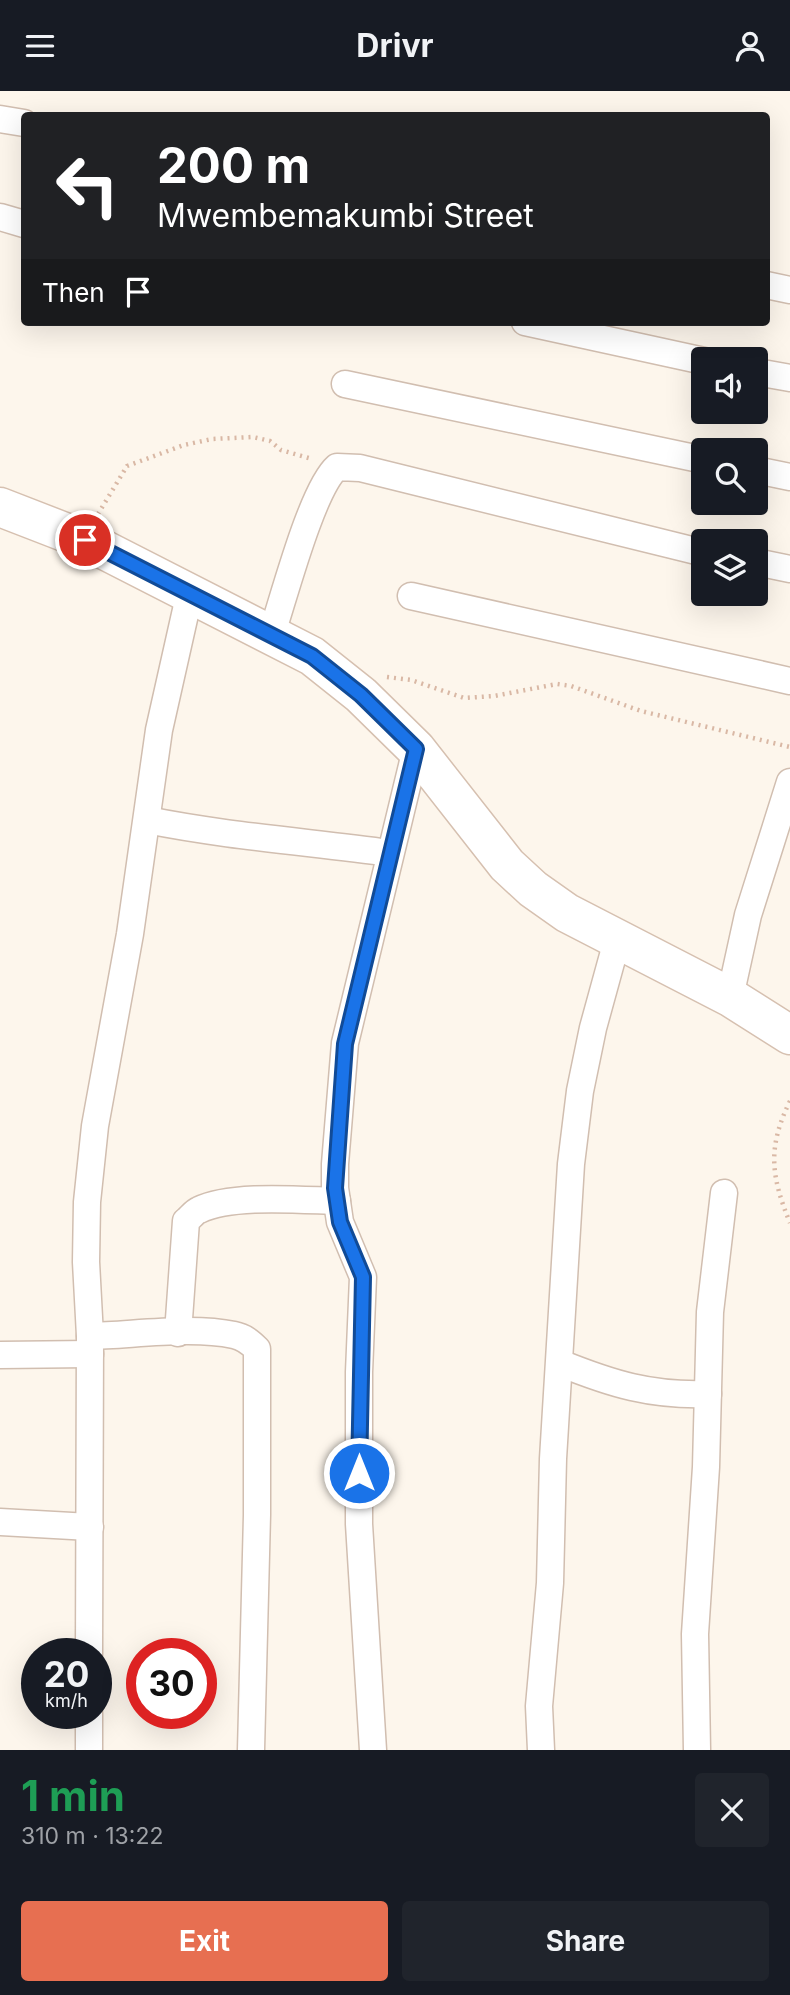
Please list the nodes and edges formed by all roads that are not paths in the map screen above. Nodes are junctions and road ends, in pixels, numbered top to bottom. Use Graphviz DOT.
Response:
graph roads {
  1 [pos="0,119"];
  2 [pos="21,122"];
  3 [pos="0,217"];
  4 [pos="21,224"];
  5 [pos="770,286"];
  6 [pos="790,290"];
  7 [pos="543,326"];
  8 [pos="691,358"];
  9 [pos="768,374"];
  10 [pos="790,378"];
  11 [pos="345,384"];
  12 [pos="691,457"];
  13 [pos="768,472"];
  14 [pos="790,477"];
  15 [pos="2,515"];
  16 [pos="691,550"];
  17 [pos="768,564"];
  18 [pos="790,569"];
  19 [pos="190,592"];
  20 [pos="411,596"];
  21 [pos="272,633"];
  22 [pos="790,681"];
  23 [pos="416,749"];
  24 [pos="790,782"];
  25 [pos="147,820"];
  26 [pos="389,853"];
  27 [pos="618,937"];
  28 [pos="730,997"];
  29 [pos="790,1035"];
  30 [pos="724,1193"];
  31 [pos="337,1201"];
  32 [pos="178,1333"];
  33 [pos="90,1345"];
  34 [pos="0,1355"];
  35 [pos="560,1363"];
  36 [pos="708,1394"];
  37 [pos="0,1522"];
  38 [pos="90,1527"];
  39 [pos="89,1638"];
  40 [pos="89,1729"];
  41 [pos="89,1750"];
  42 [pos="251,1750"];
  43 [pos="373,1750"];
  44 [pos="541,1750"];
  45 [pos="697,1750"];
  1 -- 2 [label="street"];
  3 -- 4 [label="street"];
  5 -- 6 [label="street"];
  7 -- 8 [label="street"];
  9 -- 10 [label="street"];
  11 -- 12 [label="street"];
  13 -- 14 [label="street"];
  15 -- 19 [label="street"];
  16 -- 21 [label="street"];
  17 -- 18 [label="street"];
  19 -- 21 [label="street"];
  19 -- 25 [label="street"];
  20 -- 22 [label="street"];
  21 -- 23 [label="street"];
  23 -- 26 [label="street"];
  23 -- 27 [label="street"];
  24 -- 28 [label="street"];
  25 -- 26 [label="street"];
  25 -- 33 [label="street"];
  26 -- 31 [label="street"];
  27 -- 28 [label="street"];
  27 -- 35 [label="street"];
  28 -- 29 [label="street"];
  30 -- 36 [label="street"];
  31 -- 32 [label="street"];
  31 -- 43 [label="street"];
  32 -- 33 [label="street"];
  32 -- 42 [label="street"];
  33 -- 34 [label="street"];
  33 -- 38 [label="street"];
  35 -- 36 [label="street"];
  35 -- 44 [label="street"];
  36 -- 45 [label="street"];
  37 -- 38 [label="street"];
  38 -- 39 [label="street"];
  40 -- 41 [label="street"];
}
